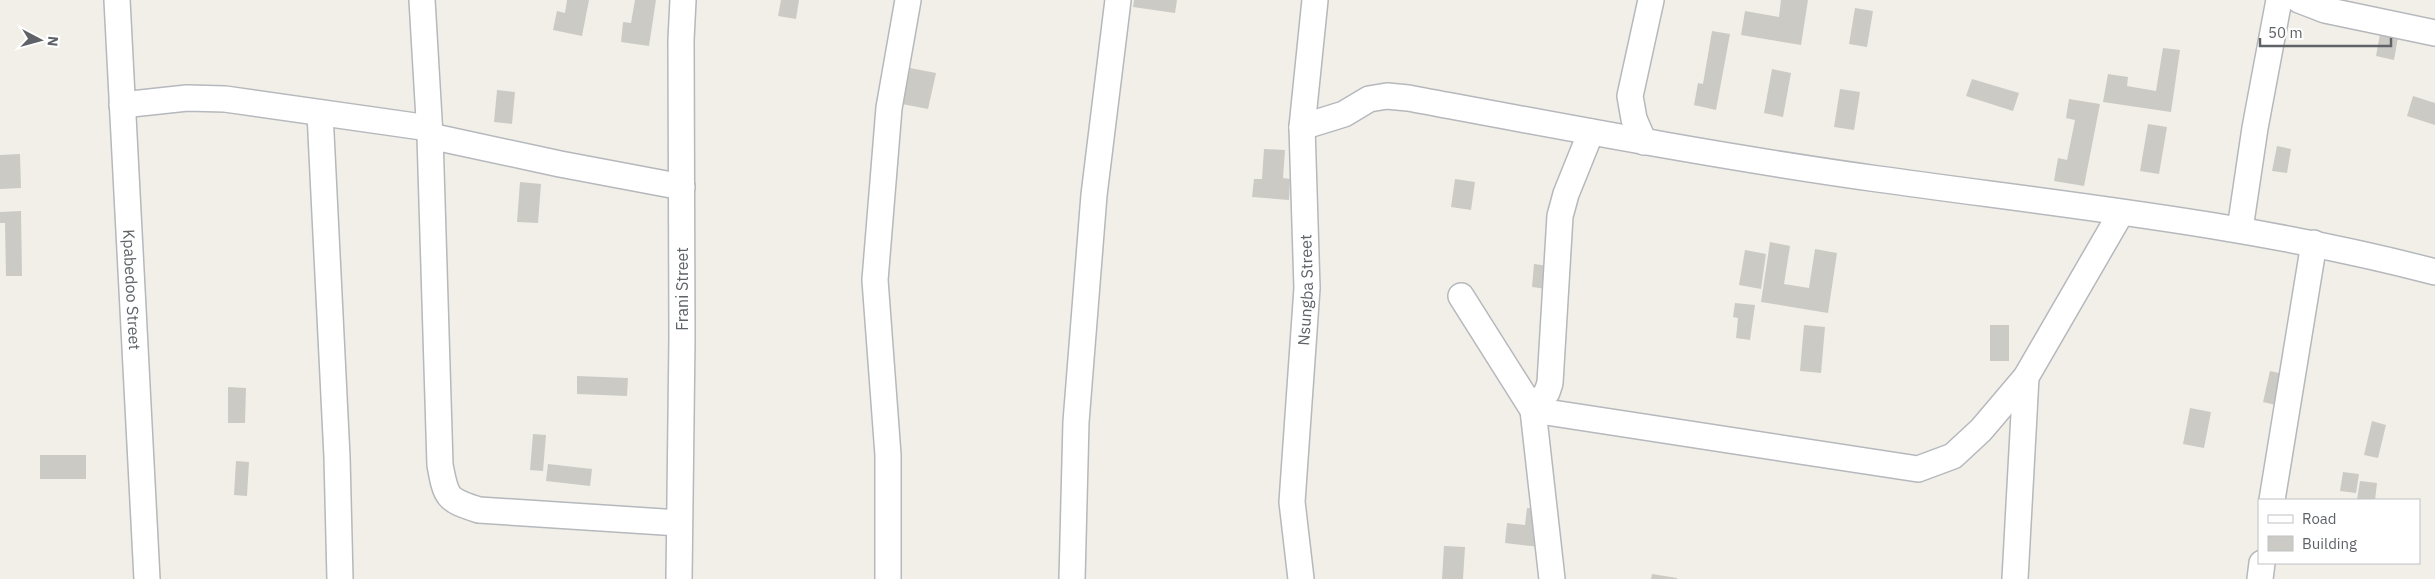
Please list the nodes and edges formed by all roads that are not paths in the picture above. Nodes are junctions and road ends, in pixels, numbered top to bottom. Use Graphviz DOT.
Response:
graph roads {
  1 [pos="117,0"];
  2 [pos="422,0"];
  3 [pos="683,0"];
  4 [pos="908,0"];
  5 [pos="1118,0"];
  6 [pos="1315,0"];
  7 [pos="1651,0"];
  8 [pos="2279,0"];
  9 [pos="2299,0"];
  10 [pos="2435,33"];
  11 [pos="122,105"];
  12 [pos="320,113"];
  13 [pos="1302,127"];
  14 [pos="429,132"];
  15 [pos="1591,132"];
  16 [pos="1644,142"];
  17 [pos="682,187"];
  18 [pos="2121,213"];
  19 [pos="2240,229"];
  20 [pos="2314,243"];
  21 [pos="2435,272"];
  22 [pos="1461,296"];
  23 [pos="2026,377"];
  24 [pos="1533,410"];
  25 [pos="2272,499"];
  26 [pos="679,524"];
  27 [pos="2262,564"];
  28 [pos="147,579"];
  29 [pos="340,579"];
  30 [pos="679,579"];
  31 [pos="888,579"];
  32 [pos="1072,579"];
  33 [pos="1301,579"];
  34 [pos="1552,579"];
  35 [pos="2015,579"];
  36 [pos="2260,579"];
  1 -- 11 [label="street, Kpabedoo Street"];
  2 -- 14 [label="street"];
  3 -- 17 [label="street, Frani Street"];
  4 -- 31 [label="street"];
  5 -- 32 [label="street"];
  6 -- 13 [label="street, Nsungba Street"];
  7 -- 16 [label="street"];
  8 -- 19 [label="street"];
  9 -- 10 [label="street"];
  11 -- 12 [label="street"];
  11 -- 28 [label="street, Kpabedoo Street"];
  12 -- 14 [label="street"];
  12 -- 29 [label="street"];
  13 -- 15 [label="street"];
  13 -- 33 [label="street, Nsungba Street"];
  14 -- 17 [label="street"];
  14 -- 26 [label="street"];
  15 -- 16 [label="street"];
  15 -- 24 [label="street"];
  16 -- 18 [label="street"];
  17 -- 26 [label="street, Frani Street"];
  18 -- 19 [label="street"];
  18 -- 23 [label="street"];
  19 -- 20 [label="street"];
  20 -- 21 [label="street"];
  20 -- 25 [label="street"];
  22 -- 24 [label="street"];
  23 -- 24 [label="street"];
  23 -- 35 [label="street"];
  24 -- 34 [label="street"];
  26 -- 30 [label="street, Frani Street"];
  27 -- 36 [label="street"];
}
